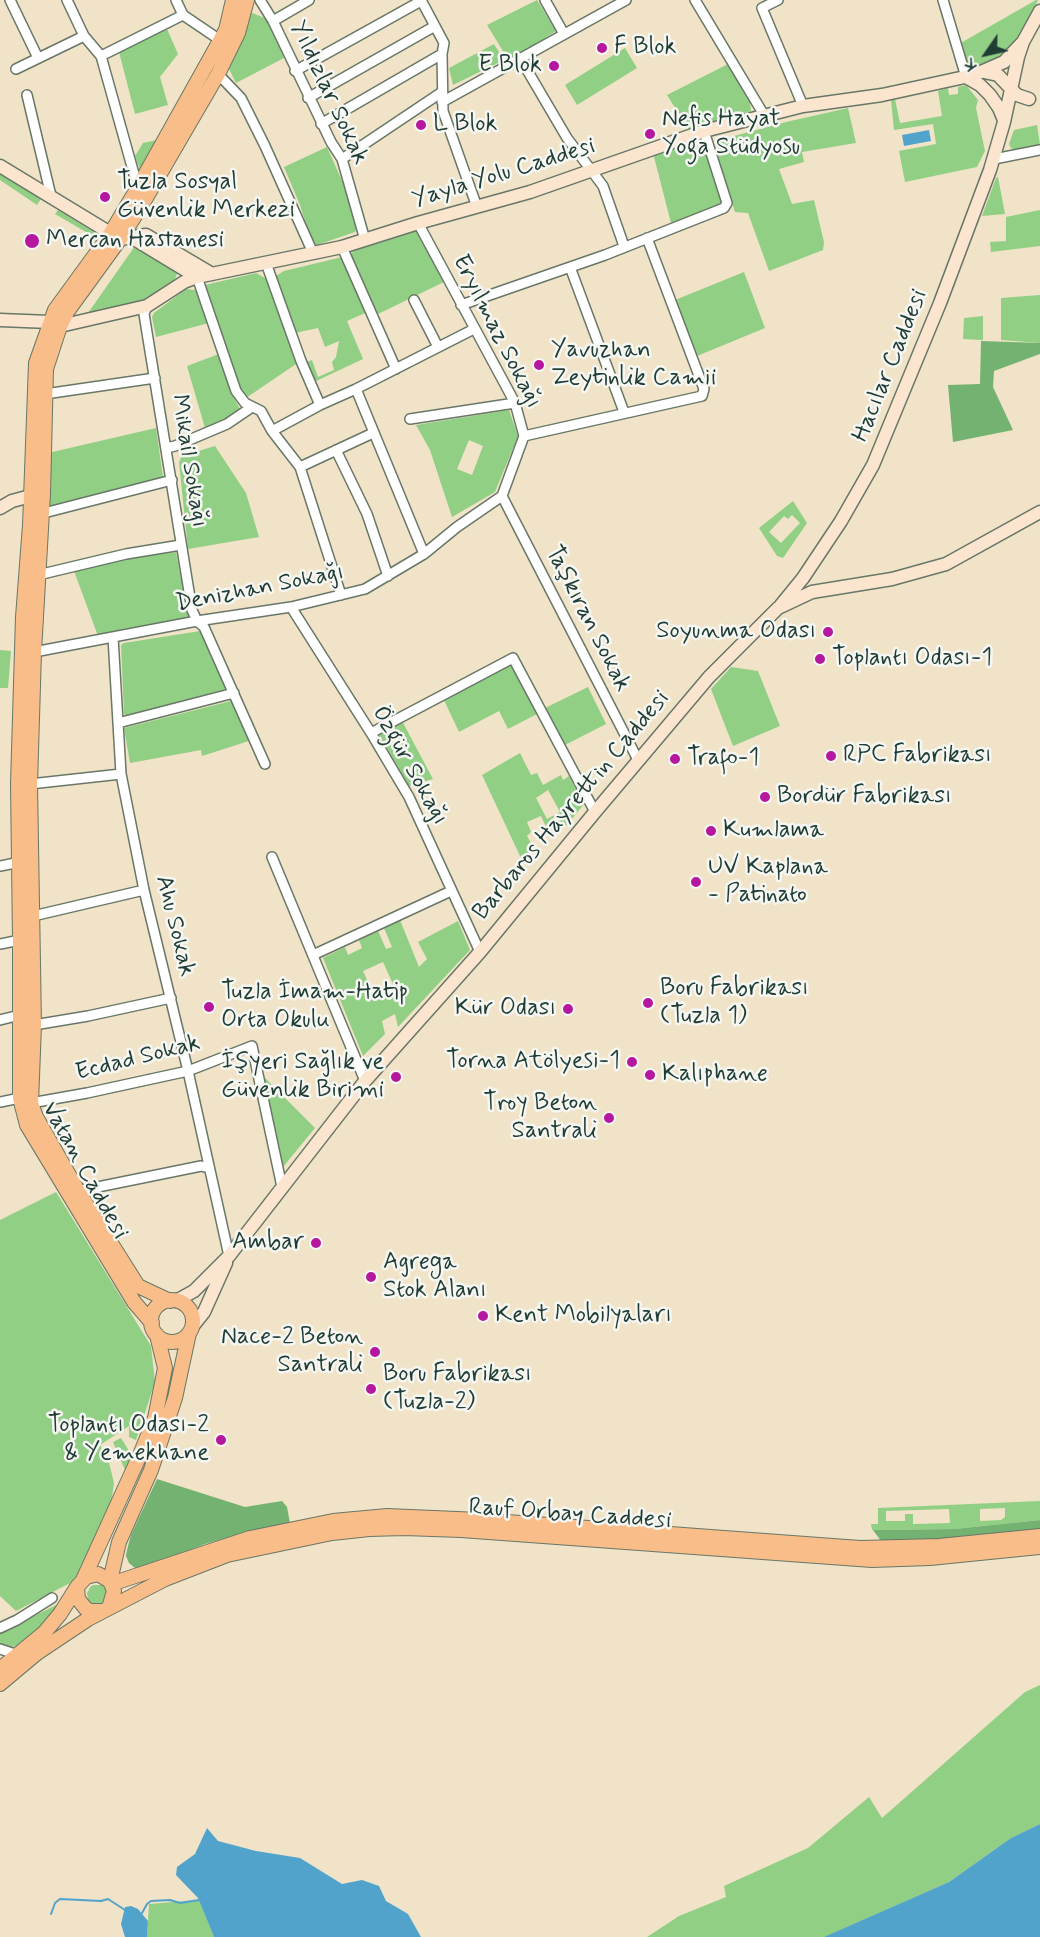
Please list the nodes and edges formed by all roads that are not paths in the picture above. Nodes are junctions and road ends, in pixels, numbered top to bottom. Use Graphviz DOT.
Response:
graph roads {
  1 [pos="10,0"];
  2 [pos="67,0"];
  3 [pos="176,0"];
  4 [pos="233,0"];
  5 [pos="247,0"];
  6 [pos="260,0"];
  7 [pos="309,0"];
  8 [pos="421,0"];
  9 [pos="544,0"];
  10 [pos="626,0"];
  11 [pos="695,0"];
  12 [pos="778,0"];
  13 [pos="943,0"];
  14 [pos="1040,11"];
  15 [pos="183,15"];
  16 [pos="273,21"];
  17 [pos="435,26"];
  18 [pos="564,33"];
  19 [pos="84,36"];
  20 [pos="220,40"];
  21 [pos="1023,42"];
  22 [pos="442,54"];
  23 [pos="101,56"];
  24 [pos="38,58"];
  25 [pos="520,58"];
  26 [pos="16,69"];
  27 [pos="296,71"];
  28 [pos="984,72"];
  29 [pos="218,74"];
  30 [pos="966,77"];
  31 [pos="1011,83"];
  32 [pos="980,86"];
  33 [pos="27,95"];
  34 [pos="442,97"];
  35 [pos="1034,97"];
  36 [pos="308,98"];
  37 [pos="803,106"];
  38 [pos="764,115"];
  39 [pos="1005,118"];
  40 [pos="321,124"];
  41 [pos="704,131"];
  42 [pos="1040,150"];
  43 [pos="342,159"];
  44 [pos="994,159"];
  45 [pos="0,166"];
  46 [pos="591,169"];
  47 [pos="140,184"];
  48 [pos="51,196"];
  49 [pos="477,207"];
  50 [pos="418,223"];
  51 [pos="123,233"];
  52 [pos="647,238"];
  53 [pos="365,240"];
  54 [pos="624,246"];
  55 [pos="342,247"];
  56 [pos="313,253"];
  57 [pos="266,263"];
  58 [pos="570,267"];
  59 [pos="212,274"];
  60 [pos="197,277"];
  61 [pos="414,300"];
  62 [pos="461,305"];
  63 [pos="147,306"];
  64 [pos="0,320"];
  65 [pos="55,324"];
  66 [pos="474,329"];
  67 [pos="438,347"];
  68 [pos="396,369"];
  69 [pos="155,378"];
  70 [pos="356,389"];
  71 [pos="45,394"];
  72 [pos="515,403"];
  73 [pos="320,405"];
  74 [pos="252,407"];
  75 [pos="624,412"];
  76 [pos="410,419"];
  77 [pos="272,431"];
  78 [pos="373,433"];
  79 [pos="524,436"];
  80 [pos="166,448"];
  81 [pos="336,450"];
  82 [pos="300,467"];
  83 [pos="172,480"];
  84 [pos="36,494"];
  85 [pos="502,496"];
  86 [pos="0,508"];
  87 [pos="1040,512"];
  88 [pos="40,514"];
  89 [pos="181,545"];
  90 [pos="424,554"];
  91 [pos="38,575"];
  92 [pos="388,576"];
  93 [pos="341,595"];
  94 [pos="291,607"];
  95 [pos="778,608"];
  96 [pos="197,621"];
  97 [pos="113,637"];
  98 [pos="34,652"];
  99 [pos="234,693"];
  100 [pos="118,723"];
  101 [pos="371,733"];
  102 [pos="638,760"];
  103 [pos="265,764"];
  104 [pos="122,774"];
  105 [pos="30,784"];
  106 [pos="595,812"];
  107 [pos="272,857"];
  108 [pos="20,862"];
  109 [pos="0,866"];
  110 [pos="144,890"];
  111 [pos="451,891"];
  112 [pos="33,916"];
  113 [pos="20,940"];
  114 [pos="0,944"];
  115 [pos="480,952"];
  116 [pos="313,955"];
  117 [pos="171,998"];
  118 [pos="20,1015"];
  119 [pos="0,1020"];
  120 [pos="34,1025"];
  121 [pos="188,1071"];
  122 [pos="365,1081"];
  123 [pos="25,1100"];
  124 [pos="0,1102"];
  125 [pos="209,1168"];
  126 [pos="282,1187"];
  127 [pos="78,1191"];
  128 [pos="229,1256"];
  129 [pos="173,1301"];
  130 [pos="154,1329"];
  131 [pos="191,1330"];
  132 [pos="1040,1536"];
  133 [pos="118,1546"];
  134 [pos="1040,1547"];
  135 [pos="137,1576"];
  136 [pos="110,1582"];
  137 [pos="80,1583"];
  138 [pos="52,1598"];
  139 [pos="106,1610"];
  140 [pos="0,1628"];
  141 [pos="0,1648"];
  142 [pos="18,1655"];
  143 [pos="0,1669"];
  144 [pos="0,1684"];
  1 -- 24 [label="street"];
  2 -- 19 [label="street"];
  3 -- 15 [label="street"];
  4 -- 20 [label="main road, Vatan Caddesi"];
  5 -- 29 [label="main road, Vatan Caddesi"];
  6 -- 16 [label="street, Yıldızlar Sokak"];
  7 -- 16 [label="street"];
  8 -- 17 [label="street"];
  8 -- 27 [label="street"];
  9 -- 18 [label="street"];
  10 -- 18 [label="street"];
  11 -- 38 [label="street"];
  12 -- 37 [label="street"];
  13 -- 30 [label="street"];
  14 -- 21 [label="street"];
  15 -- 20 [label="street"];
  15 -- 23 [label="street"];
  16 -- 27 [label="street, Yıldızlar Sokak"];
  17 -- 22 [label="street"];
  17 -- 36 [label="street"];
  18 -- 25 [label="street"];
  19 -- 23 [label="street"];
  19 -- 24 [label="street"];
  20 -- 47 [label="main road, Vatan Caddesi"];
  21 -- 28 [label="street, Yayla Yolu Caddesi"];
  21 -- 31 [label="street, Hacılar Caddesi"];
  22 -- 34 [label="street"];
  22 -- 40 [label="street"];
  23 -- 47 [label="street"];
  24 -- 26 [label="street"];
  25 -- 34 [label="street"];
  25 -- 46 [label="street"];
  27 -- 36 [label="street, Yıldızlar Sokak"];
  28 -- 30 [label="street, Yayla Yolu Caddesi"];
  28 -- 31 [label="street"];
  29 -- 51 [label="main road, Vatan Caddesi"];
  29 -- 56 [label="street"];
  30 -- 32 [label="street"];
  30 -- 37 [label="street, Yayla Yolu Caddesi"];
  31 -- 32 [label="street"];
  31 -- 35 [label="street"];
  31 -- 39 [label="street, Hacılar Caddesi"];
  32 -- 39 [label="street"];
  33 -- 48 [label="street"];
  34 -- 43 [label="street"];
  34 -- 49 [label="street"];
  35 -- 39 [label="street"];
  36 -- 40 [label="street, Yıldızlar Sokak"];
  37 -- 38 [label="street, Yayla Yolu Caddesi"];
  38 -- 41 [label="street, Yayla Yolu Caddesi"];
  39 -- 44 [label="street, Hacılar Caddesi"];
  40 -- 43 [label="street, Yıldızlar Sokak"];
  41 -- 46 [label="street, Yayla Yolu Caddesi"];
  41 -- 52 [label="street"];
  42 -- 44 [label="street"];
  43 -- 53 [label="street, Yıldızlar Sokak"];
  44 -- 95 [label="street, Hacılar Caddesi"];
  45 -- 48 [label="street"];
  46 -- 49 [label="street, Yayla Yolu Caddesi"];
  46 -- 54 [label="street"];
  47 -- 51 [label="main road, Vatan Caddesi"];
  48 -- 51 [label="street"];
  49 -- 50 [label="street, Yayla Yolu Caddesi"];
  50 -- 53 [label="street, Yayla Yolu Caddesi"];
  50 -- 62 [label="street, Eryılmaz Sokağı"];
  51 -- 59 [label="street"];
  51 -- 60 [label="street"];
  51 -- 65 [label="main road, Vatan Caddesi"];
  52 -- 54 [label="street"];
  52 -- 75 [label="street"];
  53 -- 55 [label="street, Yayla Yolu Caddesi"];
  54 -- 58 [label="street"];
  55 -- 56 [label="street, Yayla Yolu Caddesi"];
  55 -- 68 [label="street"];
  56 -- 57 [label="street, Yayla Yolu Caddesi"];
  57 -- 59 [label="street, Yayla Yolu Caddesi"];
  57 -- 73 [label="street"];
  58 -- 62 [label="street"];
  58 -- 75 [label="street"];
  59 -- 60 [label="street, Yayla Yolu Caddesi"];
  60 -- 63 [label="street, Yayla Yolu Caddesi"];
  60 -- 74 [label="street"];
  61 -- 67 [label="street"];
  62 -- 66 [label="street, Eryılmaz Sokağı"];
  63 -- 65 [label="street, Yayla Yolu Caddesi"];
  63 -- 69 [label="street, Mikail Sokağı"];
  64 -- 65 [label="street, Yayla Yolu Caddesi"];
  65 -- 71 [label="main road, Vatan Caddesi"];
  65 -- 84 [label="main road, Vatan Caddesi"];
  66 -- 67 [label="street"];
  66 -- 72 [label="street, Eryılmaz Sokağı"];
  67 -- 68 [label="street"];
  68 -- 70 [label="street"];
  69 -- 71 [label="street"];
  69 -- 80 [label="street, Mikail Sokağı"];
  70 -- 73 [label="street"];
  70 -- 78 [label="street"];
  71 -- 84 [label="main road, Vatan Caddesi"];
  72 -- 76 [label="street"];
  72 -- 79 [label="street, Eryılmaz Sokağı"];
  73 -- 77 [label="street"];
  74 -- 77 [label="street"];
  74 -- 80 [label="street"];
  75 -- 79 [label="street"];
  77 -- 82 [label="street"];
  78 -- 81 [label="street"];
  78 -- 90 [label="street"];
  79 -- 85 [label="street, Eryılmaz Sokağı"];
  80 -- 83 [label="street, Mikail Sokağı"];
  81 -- 82 [label="street"];
  81 -- 92 [label="street"];
  82 -- 93 [label="street"];
  83 -- 88 [label="street"];
  83 -- 89 [label="street, Mikail Sokağı"];
  84 -- 86 [label="street"];
  84 -- 88 [label="main road, Vatan Caddesi"];
  84 -- 108 [label="main road, Vatan Caddesi"];
  85 -- 90 [label="street, Denizhan Sokağı"];
  85 -- 102 [label="street, Taşkıran Sokak"];
  87 -- 95 [label="street, Barbaros Hayrettin Caddesi"];
  88 -- 91 [label="main road, Vatan Caddesi"];
  89 -- 91 [label="street"];
  89 -- 96 [label="street, Mikail Sokağı"];
  90 -- 92 [label="street, Denizhan Sokağı"];
  91 -- 98 [label="main road, Vatan Caddesi"];
  92 -- 93 [label="street, Denizhan Sokağı"];
  93 -- 94 [label="street, Denizhan Sokağı"];
  94 -- 96 [label="street, Denizhan Sokağı"];
  94 -- 101 [label="street, Özgür Sokağı"];
  95 -- 102 [label="street, Barbaros Hayrettin Caddesi"];
  96 -- 97 [label="street, Denizhan Sokağı"];
  96 -- 99 [label="street, Mikail Sokağı"];
  97 -- 98 [label="street, Denizhan Sokağı"];
  97 -- 100 [label="street, Ahu Sokak"];
  98 -- 105 [label="main road, Vatan Caddesi"];
  99 -- 100 [label="street"];
  99 -- 103 [label="street, Mikail Sokağı"];
  100 -- 104 [label="street, Ahu Sokak"];
  101 -- 106 [label="street"];
  101 -- 111 [label="street, Özgür Sokağı"];
  102 -- 106 [label="street, Barbaros Hayrettin Caddesi"];
  104 -- 105 [label="street"];
  104 -- 110 [label="street, Ahu Sokak"];
  105 -- 112 [label="main road, Vatan Caddesi"];
  106 -- 115 [label="street, Barbaros Hayrettin Caddesi"];
  107 -- 116 [label="street"];
  108 -- 109 [label="street"];
  108 -- 113 [label="main road, Vatan Caddesi"];
  110 -- 112 [label="street"];
  110 -- 117 [label="street, Ahu Sokak"];
  111 -- 115 [label="street, Özgür Sokağı"];
  111 -- 116 [label="street"];
  112 -- 120 [label="main road, Vatan Caddesi"];
  113 -- 114 [label="street"];
  113 -- 118 [label="main road, Vatan Caddesi"];
  115 -- 122 [label="street, Barbaros Hayrettin Caddesi"];
  116 -- 122 [label="street"];
  117 -- 120 [label="street"];
  117 -- 121 [label="street, Ahu Sokak"];
  118 -- 119 [label="street"];
  118 -- 123 [label="main road, Vatan Caddesi"];
  120 -- 123 [label="main road, Vatan Caddesi"];
  121 -- 123 [label="street, Ecdad Sokak"];
  121 -- 125 [label="street, Ahu Sokak"];
  121 -- 126 [label="street, Ecdad Sokak"];
  122 -- 126 [label="street, Barbaros Hayrettin Caddesi"];
  123 -- 124 [label="street, Ecdad Sokak"];
  123 -- 127 [label="main road, Vatan Caddesi"];
  123 -- 130 [label="main road, Vatan Caddesi"];
  125 -- 127 [label="street"];
  125 -- 128 [label="street, Ahu Sokak"];
  126 -- 128 [label="street, Barbaros Hayrettin Caddesi"];
  127 -- 129 [label="main road, Vatan Caddesi"];
  128 -- 129 [label="street"];
  128 -- 131 [label="street"];
  129 -- 130 [label="main road"];
  129 -- 131 [label="main road"];
  130 -- 131 [label="main road"];
  130 -- 137 [label="main road"];
  131 -- 133 [label="main road"];
  132 -- 135 [label="main road, Rauf Orbay Caddesi"];
  133 -- 135 [label="main road"];
  133 -- 136 [label="main road"];
  134 -- 139 [label="main road, Rauf Orbay Caddesi"];
  135 -- 136 [label="main road, Rauf Orbay Caddesi"];
  136 -- 137 [label="main road, Rauf Orbay Caddesi"];
  136 -- 139 [label="main road"];
  137 -- 139 [label="main road"];
  137 -- 142 [label="main road"];
  138 -- 140 [label="street"];
  139 -- 144 [label="main road, Rauf Orbay Caddesi"];
  141 -- 142 [label="street"];
  142 -- 143 [label="main road"];
}
